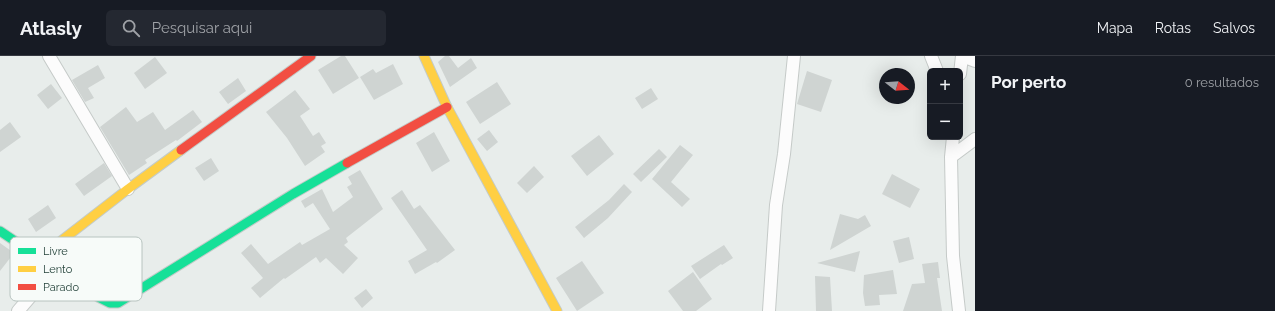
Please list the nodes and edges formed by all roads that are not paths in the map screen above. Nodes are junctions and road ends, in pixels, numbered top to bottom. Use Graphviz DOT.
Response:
graph roads {
  1 [pos="49,56"];
  2 [pos="311,56"];
  3 [pos="424,56"];
  4 [pos="794,56"];
  5 [pos="931,56"];
  6 [pos="962,56"];
  7 [pos="975,61"];
  8 [pos="936,68"];
  9 [pos="961,68"];
  10 [pos="447,107"];
  11 [pos="975,139"];
  12 [pos="953,140"];
  13 [pos="951,157"];
  14 [pos="128,189"];
  15 [pos="0,231"];
  16 [pos="65,237"];
  17 [pos="10,238"];
  18 [pos="142,288"];
  19 [pos="27,301"];
  20 [pos="105,301"];
  21 [pos="121,301"];
  22 [pos="18,311"];
  23 [pos="557,311"];
  24 [pos="769,311"];
  25 [pos="959,311"];
  1 -- 14 [label="street"];
  2 -- 14 [label="street"];
  3 -- 10 [label="street"];
  4 -- 24 [label="street"];
  5 -- 8 [label="street"];
  6 -- 7 [label="street"];
  6 -- 9 [label="street"];
  10 -- 18 [label="street"];
  10 -- 23 [label="street"];
  11 -- 13 [label="street"];
  12 -- 13 [label="street"];
  13 -- 25 [label="street"];
  14 -- 16 [label="street"];
  15 -- 17 [label="street"];
  19 -- 22 [label="street"];
  20 -- 21 [label="street"];
}
